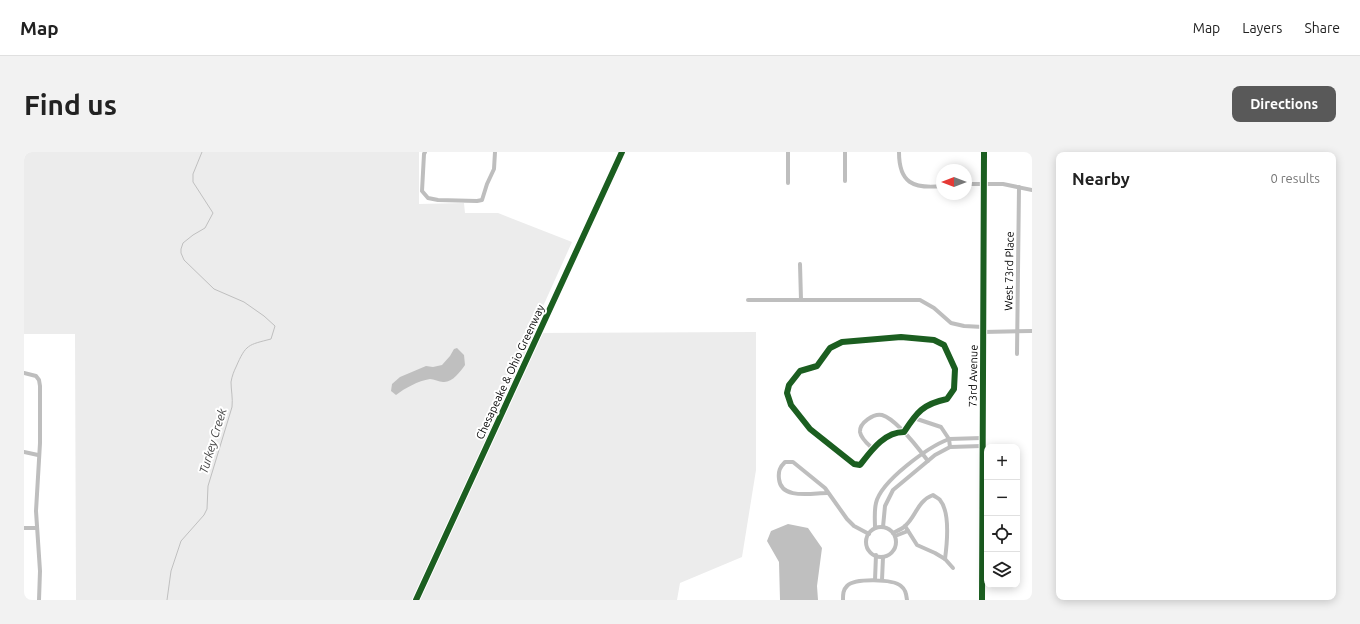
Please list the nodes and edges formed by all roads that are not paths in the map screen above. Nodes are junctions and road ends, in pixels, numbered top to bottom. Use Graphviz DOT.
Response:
graph roads {
  1 [pos="495,152"];
  2 [pos="788,152"];
  3 [pos="845,152"];
  4 [pos="899,152"];
  5 [pos="984,152"];
  6 [pos="424,153"];
  7 [pos="845,181"];
  8 [pos="788,183"];
  9 [pos="972,184"];
  10 [pos="984,184"];
  11 [pos="936,187"];
  12 [pos="1019,187"];
  13 [pos="1032,190"];
  14 [pos="800,264"];
  15 [pos="748,300"];
  16 [pos="801,300"];
  17 [pos="983,329"];
  18 [pos="1017,331"];
  19 [pos="1032,331"];
  20 [pos="1017,354"];
  21 [pos="24,373"];
  22 [pos="914,418"];
  23 [pos="904,432"];
  24 [pos="982,438"];
  25 [pos="949,439"];
  26 [pos="982,446"];
  27 [pos="950,447"];
  28 [pos="873,449"];
  29 [pos="24,452"];
  30 [pos="922,454"];
  31 [pos="38,455"];
  32 [pos="928,461"];
  33 [pos="827,493"];
  34 [pos="883,527"];
  35 [pos="24,528"];
  36 [pos="37,528"];
  37 [pos="875,528"];
  38 [pos="907,528"];
  39 [pos="869,534"];
  40 [pos="894,535"];
  41 [pos="876,555"];
  42 [pos="883,557"];
  43 [pos="945,559"];
  44 [pos="953,568"];
  45 [pos="875,580"];
  46 [pos="882,580"];
  47 [pos="39,600"];
  48 [pos="843,600"];
  49 [pos="907,600"];
  50 [pos="982,600"];
  1 -- 6 [label="street"];
  2 -- 8 [label="street"];
  3 -- 7 [label="street"];
  4 -- 11 [label="street"];
  5 -- 10 [label="street, 73rd Avenue"];
  9 -- 10 [label="street"];
  10 -- 12 [label="street"];
  10 -- 17 [label="street, 73rd Avenue"];
  12 -- 13 [label="street"];
  12 -- 18 [label="street, West 73rd Place"];
  14 -- 16 [label="street"];
  15 -- 16 [label="street"];
  16 -- 17 [label="street"];
  17 -- 18 [label="street"];
  17 -- 24 [label="street, 73rd Avenue"];
  18 -- 19 [label="street"];
  18 -- 20 [label="street, West 73rd Place"];
  21 -- 31 [label="street"];
  22 -- 23 [label="street"];
  22 -- 25 [label="street"];
  22 -- 28 [label="street"];
  23 -- 28 [label="street"];
  23 -- 28 [label="street"];
  23 -- 30 [label="street"];
  24 -- 25 [label="street"];
  24 -- 26 [label="street, 73rd Avenue"];
  25 -- 27 [label="street"];
  25 -- 30 [label="street"];
  26 -- 27 [label="street"];
  26 -- 50 [label="street, 73rd Avenue"];
  27 -- 32 [label="street"];
  29 -- 31 [label="street"];
  30 -- 32 [label="street"];
  30 -- 37 [label="street"];
  31 -- 36 [label="street"];
  32 -- 34 [label="street"];
  33 -- 33 [label="street"];
  33 -- 39 [label="street"];
  34 -- 37 [label="street"];
  34 -- 40 [label="street"];
  35 -- 36 [label="street"];
  36 -- 47 [label="street"];
  37 -- 39 [label="street"];
  38 -- 40 [label="street"];
  38 -- 43 [label="street"];
  38 -- 43 [label="street"];
  39 -- 41 [label="street"];
  40 -- 42 [label="street"];
  41 -- 42 [label="street"];
  41 -- 45 [label="street"];
  42 -- 46 [label="street"];
  43 -- 44 [label="street"];
  45 -- 46 [label="street"];
  45 -- 48 [label="street"];
  46 -- 49 [label="street"];
}
